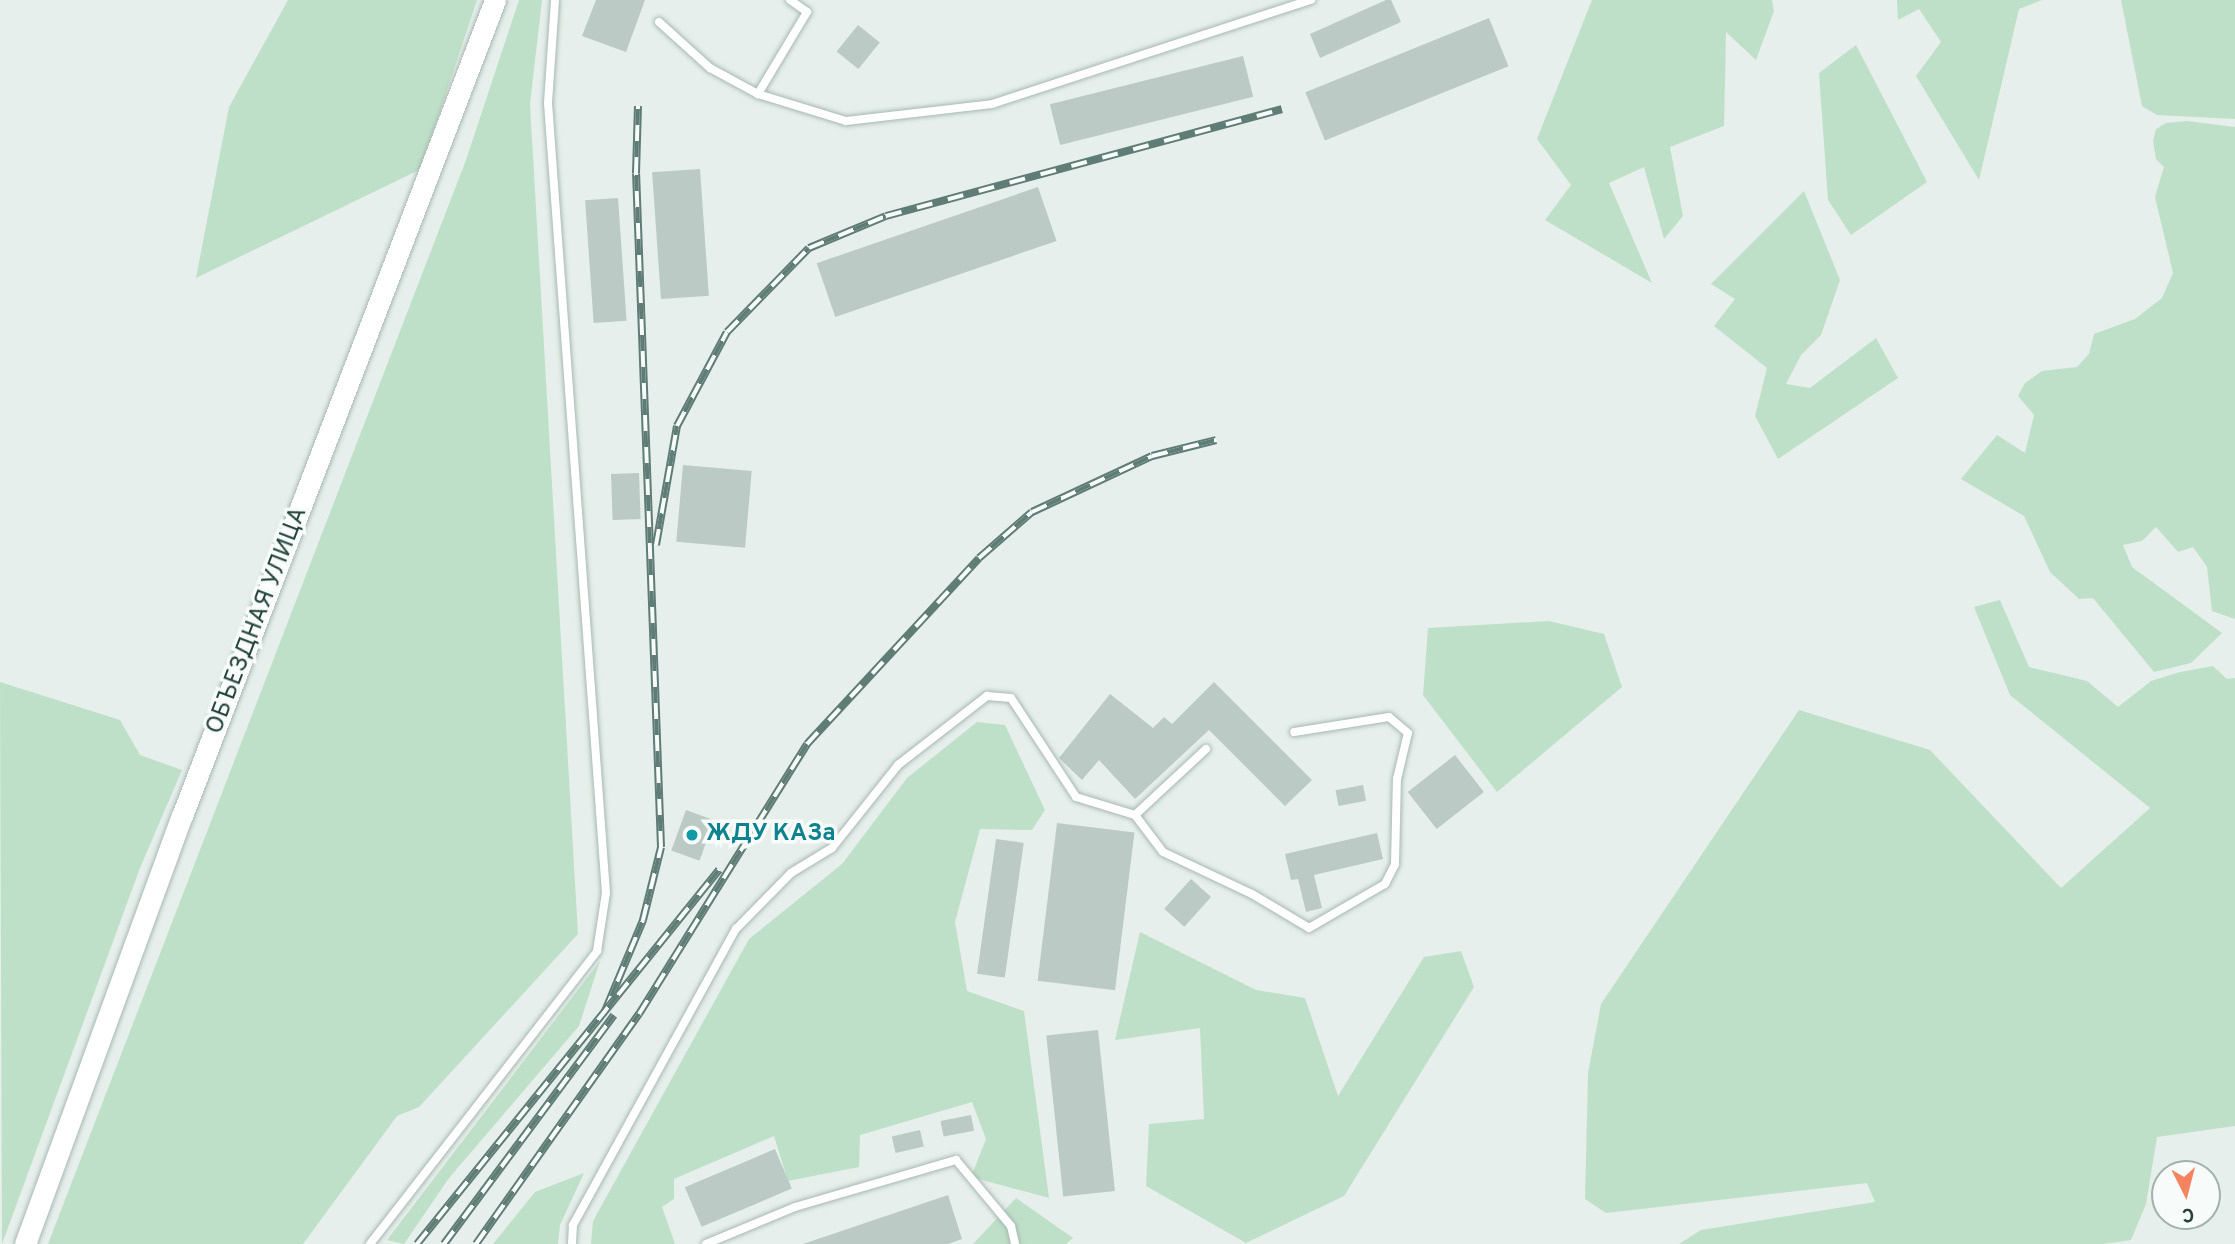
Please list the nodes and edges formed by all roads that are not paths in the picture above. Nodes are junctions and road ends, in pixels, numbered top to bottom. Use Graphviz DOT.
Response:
graph roads {
  1 [pos="495,0"];
  2 [pos="555,0"];
  3 [pos="790,0"];
  4 [pos="1311,0"];
  5 [pos="659,22"];
  6 [pos="758,94"];
  7 [pos="1294,732"];
  8 [pos="1206,749"];
  9 [pos="1135,815"];
  10 [pos="25,1244"];
  11 [pos="370,1244"];
  12 [pos="572,1244"];
  13 [pos="706,1244"];
  14 [pos="1015,1244"];
  1 -- 10 [label="main road, ОБЪЕЗДНАЯ УЛИЦА"];
  2 -- 11 [label="lane"];
  3 -- 6 [label="lane"];
  4 -- 6 [label="lane"];
  5 -- 6 [label="lane"];
  7 -- 9 [label="lane"];
  8 -- 9 [label="lane"];
  9 -- 12 [label="lane"];
  13 -- 14 [label="lane"];
}
